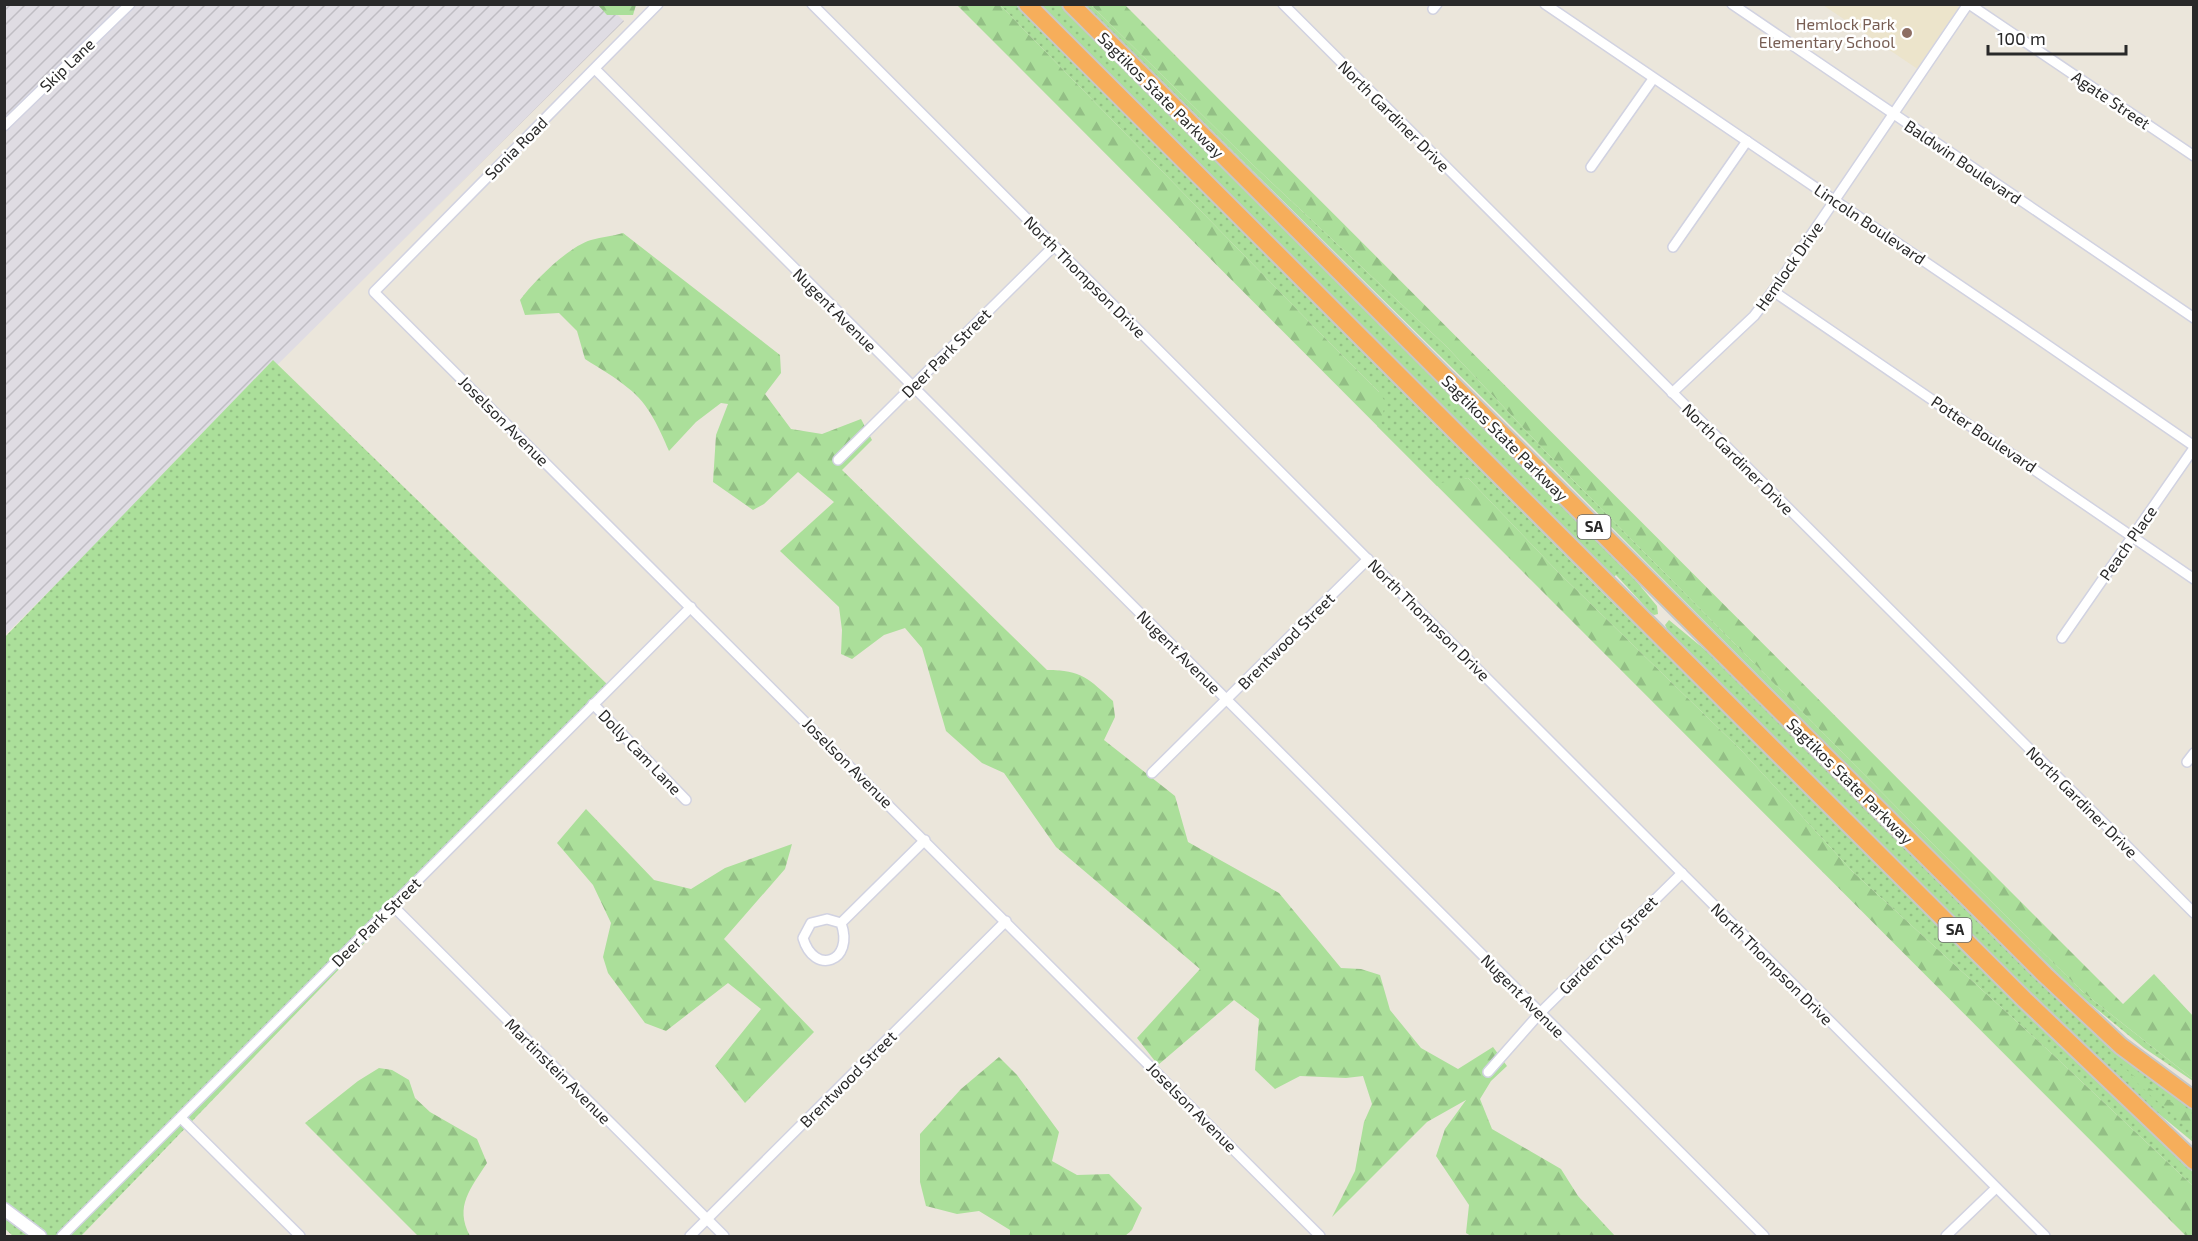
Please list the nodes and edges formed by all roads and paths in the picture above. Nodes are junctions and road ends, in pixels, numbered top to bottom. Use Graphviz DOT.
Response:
graph roads {
  1 [pos="130,4"];
  2 [pos="657,4"];
  3 [pos="812,4"];
  4 [pos="1027,4"];
  5 [pos="1071,4"];
  6 [pos="1283,4"];
  7 [pos="1545,4"];
  8 [pos="1732,4"];
  9 [pos="1969,4"];
  10 [pos="595,69"];
  11 [pos="1653,79"];
  12 [pos="1893,115"];
  13 [pos="4,126"];
  14 [pos="1747,141"];
  15 [pos="2193,156"];
  16 [pos="1591,167"];
  17 [pos="1835,200"];
  18 [pos="1054,246"];
  19 [pos="1673,247"];
  20 [pos="1773,291"];
  21 [pos="374,292"];
  22 [pos="2193,318"];
  23 [pos="912,387"];
  24 [pos="1672,393"];
  25 [pos="2193,447"];
  26 [pos="838,460"];
  27 [pos="2133,536"];
  28 [pos="1368,559"];
  29 [pos="2193,579"];
  30 [pos="691,607"];
  31 [pos="2062,638"];
  32 [pos="1226,699"];
  33 [pos="593,704"];
  34 [pos="2193,753"];
  35 [pos="2187,762"];
  36 [pos="1152,773"];
  37 [pos="686,800"];
  38 [pos="925,840"];
  39 [pos="1682,873"];
  40 [pos="392,905"];
  41 [pos="2193,913"];
  42 [pos="1006,921"];
  43 [pos="841,923"];
  44 [pos="2025,1000"];
  45 [pos="1540,1013"];
  46 [pos="2121,1046"];
  47 [pos="1488,1072"];
  48 [pos="2193,1094"];
  49 [pos="2193,1100"];
  50 [pos="182,1118"];
  51 [pos="2193,1148"];
  52 [pos="2193,1161"];
  53 [pos="1996,1188"];
  54 [pos="4,1209"];
  55 [pos="707,1220"];
  56 [pos="40,1236"];
  57 [pos="62,1236"];
  58 [pos="300,1236"];
  59 [pos="690,1236"];
  60 [pos="724,1236"];
  61 [pos="1319,1236"];
  62 [pos="1764,1236"];
  63 [pos="1946,1236"];
  64 [pos="2045,1236"];
  1 -- 13 [label="street, Skip Lane"];
  2 -- 10 [label="street, Sonia Road"];
  3 -- 18 [label="street, North Thompson Drive"];
  4 -- 44 [label="highway, Sagtikos State Parkway / SA"];
  5 -- 46 [label="highway, Sagtikos State Parkway / SA"];
  6 -- 24 [label="street, North Gardiner Drive"];
  7 -- 11 [label="street, Lincoln Boulevard"];
  8 -- 12 [label="street, Baldwin Boulevard"];
  9 -- 12 [label="street, Hemlock Drive"];
  9 -- 15 [label="street, Agate Street"];
  10 -- 21 [label="street, Sonia Road"];
  10 -- 23 [label="street, Nugent Avenue"];
  11 -- 14 [label="street, Lincoln Boulevard"];
  11 -- 16 [label="street"];
  12 -- 17 [label="street, Hemlock Drive"];
  12 -- 22 [label="street, Baldwin Boulevard"];
  14 -- 17 [label="street, Lincoln Boulevard"];
  14 -- 19 [label="street"];
  17 -- 20 [label="street, Hemlock Drive"];
  17 -- 25 [label="street, Lincoln Boulevard"];
  18 -- 23 [label="street, Deer Park Street"];
  18 -- 28 [label="street, North Thompson Drive"];
  20 -- 24 [label="street, Hemlock Drive"];
  20 -- 27 [label="street, Potter Boulevard"];
  21 -- 30 [label="street, Joselson Avenue"];
  23 -- 26 [label="street, Deer Park Street"];
  23 -- 32 [label="street, Nugent Avenue"];
  24 -- 41 [label="street, North Gardiner Drive"];
  25 -- 27 [label="street, Peach Place"];
  27 -- 29 [label="street, Potter Boulevard"];
  27 -- 31 [label="street, Peach Place"];
  28 -- 32 [label="street, Brentwood Street"];
  28 -- 39 [label="street, North Thompson Drive"];
  30 -- 33 [label="street, Deer Park Street"];
  30 -- 38 [label="street, Joselson Avenue"];
  32 -- 36 [label="street, Brentwood Street"];
  32 -- 45 [label="street, Nugent Avenue"];
  33 -- 37 [label="street, Dolly Cam Lane"];
  33 -- 40 [label="street, Deer Park Street"];
  34 -- 35 [label="street"];
  38 -- 42 [label="street, Joselson Avenue"];
  38 -- 43 [label="street"];
  39 -- 45 [label="street, Garden City Street"];
  39 -- 53 [label="street, North Thompson Drive"];
  40 -- 50 [label="street, Deer Park Street"];
  40 -- 55 [label="street, Martinstein Avenue"];
  42 -- 55 [label="street, Brentwood Street"];
  42 -- 61 [label="street, Joselson Avenue"];
  43 -- 43 [label="street"];
  44 -- 51 [label="highway"];
  44 -- 52 [label="highway"];
  45 -- 47 [label="street, Garden City Street"];
  45 -- 62 [label="street, Nugent Avenue"];
  46 -- 48 [label="highway"];
  46 -- 49 [label="highway"];
  50 -- 57 [label="street, Deer Park Street"];
  50 -- 58 [label="street"];
  53 -- 63 [label="street"];
  53 -- 64 [label="street, North Thompson Drive"];
  54 -- 56 [label="street"];
  55 -- 59 [label="street, Brentwood Street"];
  55 -- 60 [label="street, Martinstein Avenue"];
}
